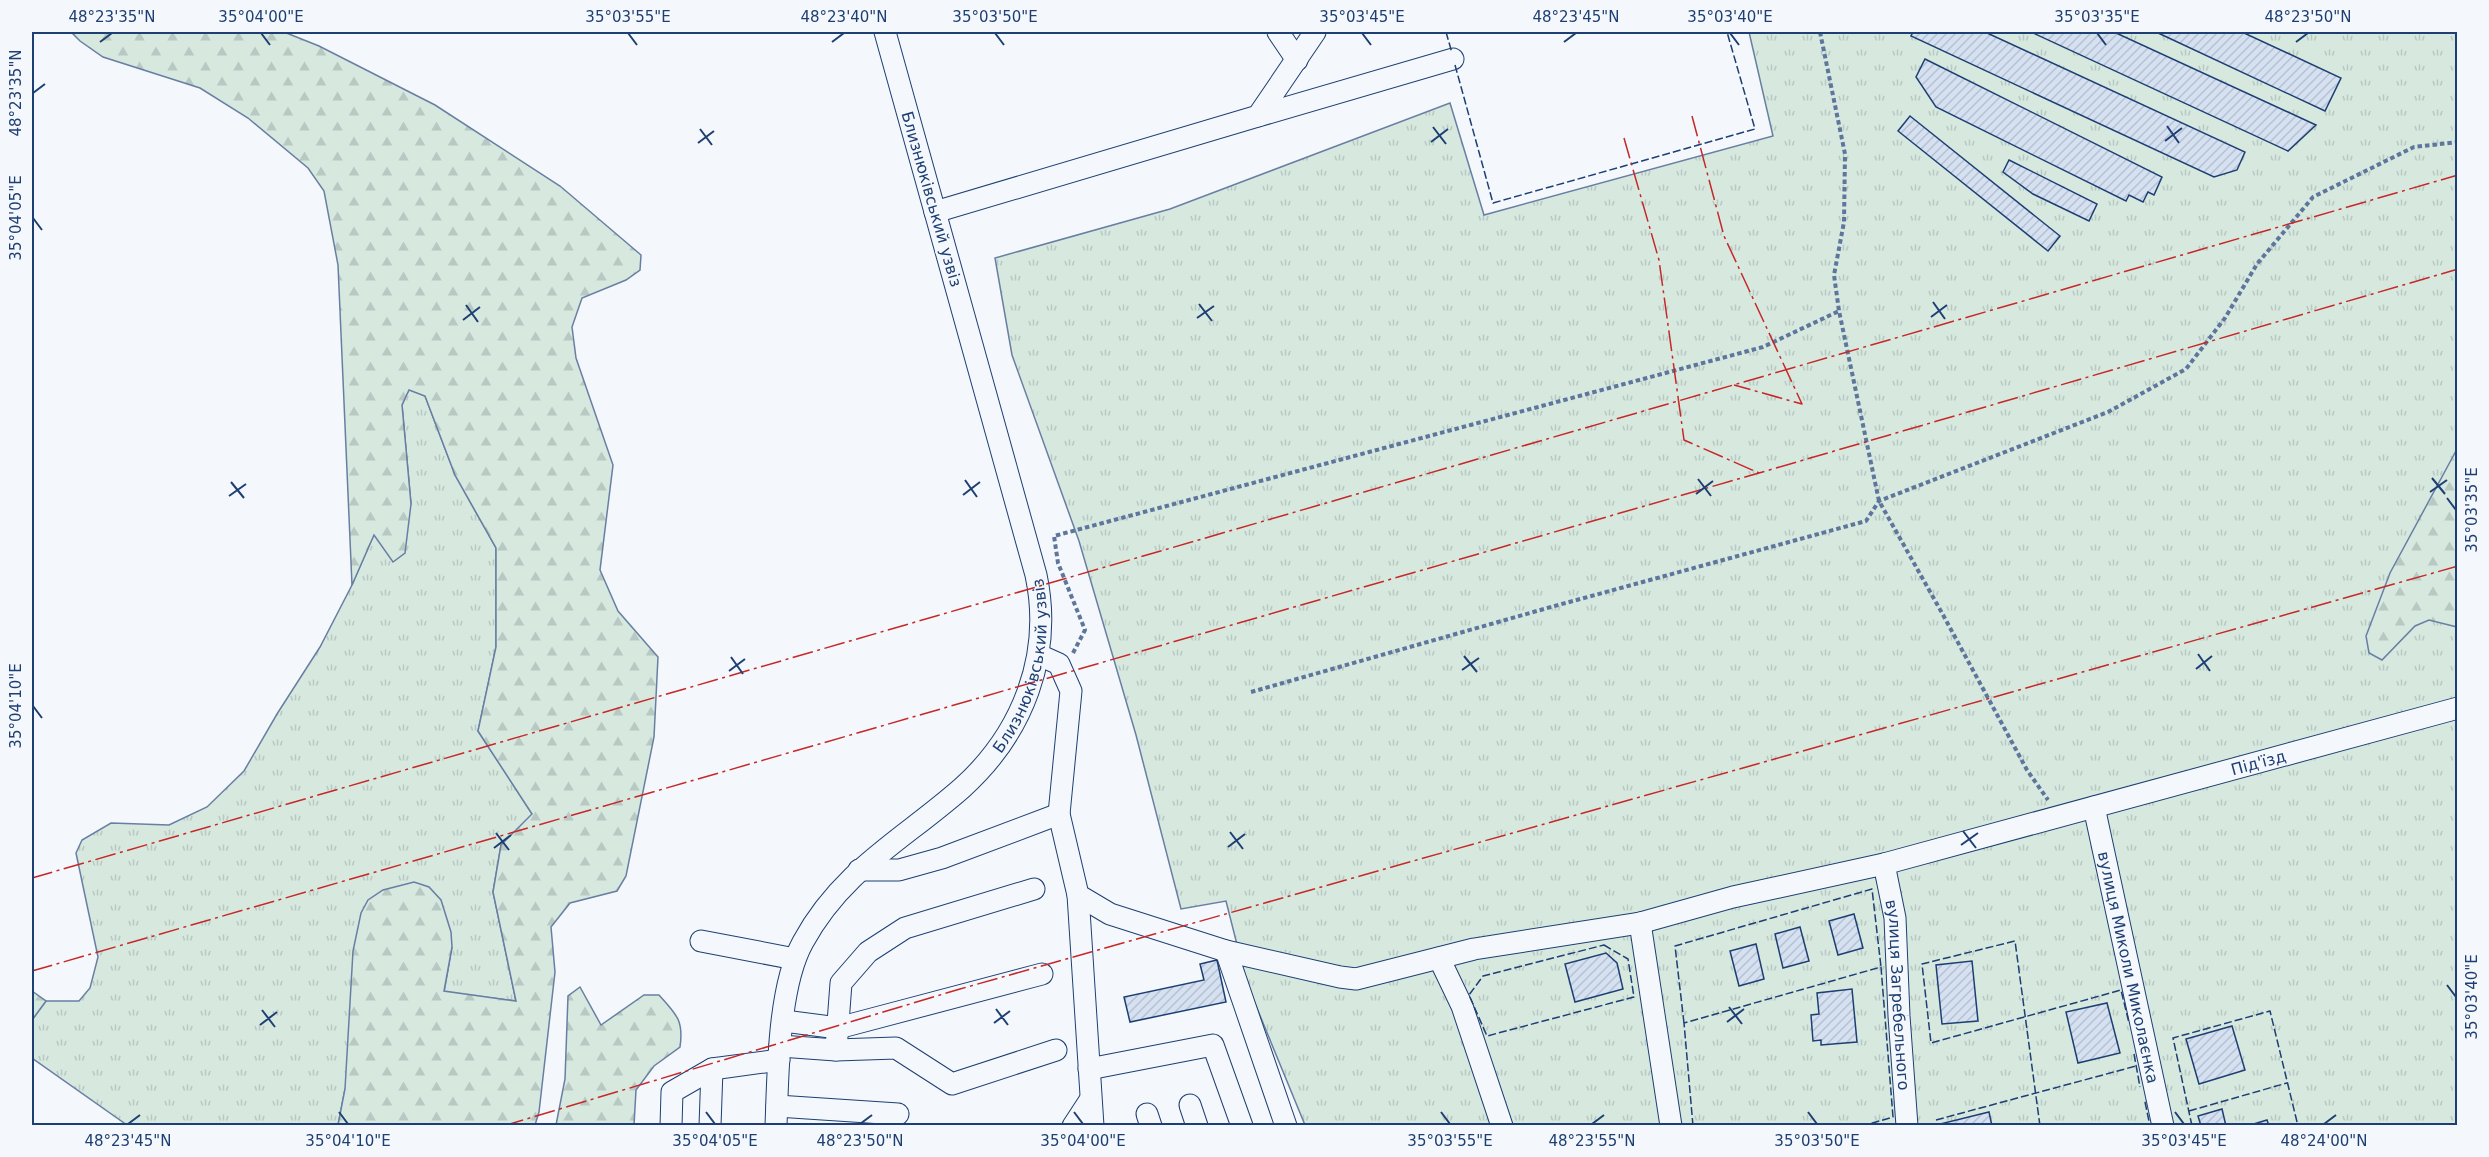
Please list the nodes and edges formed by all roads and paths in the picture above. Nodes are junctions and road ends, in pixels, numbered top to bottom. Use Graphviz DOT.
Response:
graph roads {
  1 [pos="885,32"];
  2 [pos="1278,32"];
  3 [pos="1315,32"];
  4 [pos="1820,32"];
  5 [pos="1453,59"];
  6 [pos="1297,60"];
  7 [pos="1258,116"];
  8 [pos="2457,142"];
  9 [pos="935,212"];
  10 [pos="1839,311"];
  11 [pos="1879,501"];
  12 [pos="1039,656"];
  13 [pos="1072,656"];
  14 [pos="1251,692"];
  15 [pos="2457,708"];
  16 [pos="2094,807"];
  17 [pos="1059,814"];
  18 [pos="2060,817"];
  19 [pos="1884,864"];
  20 [pos="859,870"];
  21 [pos="1034,889"];
  22 [pos="1078,895"];
  23 [pos="1640,924"];
  24 [pos="700,941"];
  25 [pos="1226,951"];
  26 [pos="1439,958"];
  27 [pos="795,959"];
  28 [pos="1042,974"];
  29 [pos="784,1021"];
  30 [pos="837,1028"];
  31 [pos="836,1050"];
  32 [pos="1056,1050"];
  33 [pos="779,1053"];
  34 [pos="712,1068"];
  35 [pos="1089,1069"];
  36 [pos="1090,1100"];
  37 [pos="1190,1105"];
  38 [pos="898,1114"];
  39 [pos="776,1116"];
  40 [pos="671,1125"];
  41 [pos="710,1125"];
  42 [pos="1073,1125"];
  43 [pos="1093,1125"];
  44 [pos="1197,1125"];
  45 [pos="1242,1125"];
  46 [pos="1286,1125"];
  47 [pos="1502,1125"];
  48 [pos="1671,1125"];
  49 [pos="1907,1125"];
  50 [pos="2163,1125"];
  1 -- 9 [label="street, Близнюківський узвіз"];
  2 -- 6 [label="street"];
  3 -- 6 [label="street"];
  4 -- 10 [label="path"];
  5 -- 7 [label="street"];
  6 -- 7 [label="street"];
  7 -- 9 [label="street"];
  8 -- 11 [label="path"];
  9 -- 12 [label="street, Близнюківський узвіз"];
  10 -- 11 [label="path"];
  10 -- 13 [label="path"];
  11 -- 14 [label="path"];
  11 -- 18 [label="path"];
  12 -- 17 [label="street"];
  12 -- 20 [label="street, Близнюківський узвіз"];
  15 -- 16 [label="street, Під'їзд"];
  16 -- 18 [label="street, Під'їзд"];
  16 -- 50 [label="street, вулиця Миколи Миколаєнка"];
  17 -- 20 [label="street"];
  17 -- 22 [label="street"];
  18 -- 19 [label="street, Під'їзд"];
  19 -- 23 [label="street, Під'їзд"];
  19 -- 49 [label="street, вулиця Загребельного"];
  20 -- 27 [label="street, Близнюківський узвіз"];
  21 -- 30 [label="street"];
  22 -- 25 [label="street, Під'їзд"];
  22 -- 35 [label="street"];
  23 -- 26 [label="street, Під'їзд"];
  23 -- 48 [label="street"];
  24 -- 27 [label="street"];
  25 -- 26 [label="street, Під'їзд"];
  25 -- 46 [label="street"];
  26 -- 47 [label="street"];
  27 -- 29 [label="street, Близнюківський узвіз"];
  28 -- 30 [label="street"];
  29 -- 30 [label="street"];
  29 -- 33 [label="street, Близнюківський узвіз"];
  30 -- 31 [label="street"];
  31 -- 32 [label="street"];
  31 -- 33 [label="street"];
  33 -- 34 [label="street"];
  33 -- 39 [label="street, Близнюківський узвіз"];
  34 -- 40 [label="street"];
  34 -- 41 [label="street"];
  35 -- 36 [label="street"];
  35 -- 45 [label="street"];
  36 -- 42 [label="street"];
  36 -- 43 [label="street"];
  37 -- 44 [label="street"];
  38 -- 39 [label="street"];
}
